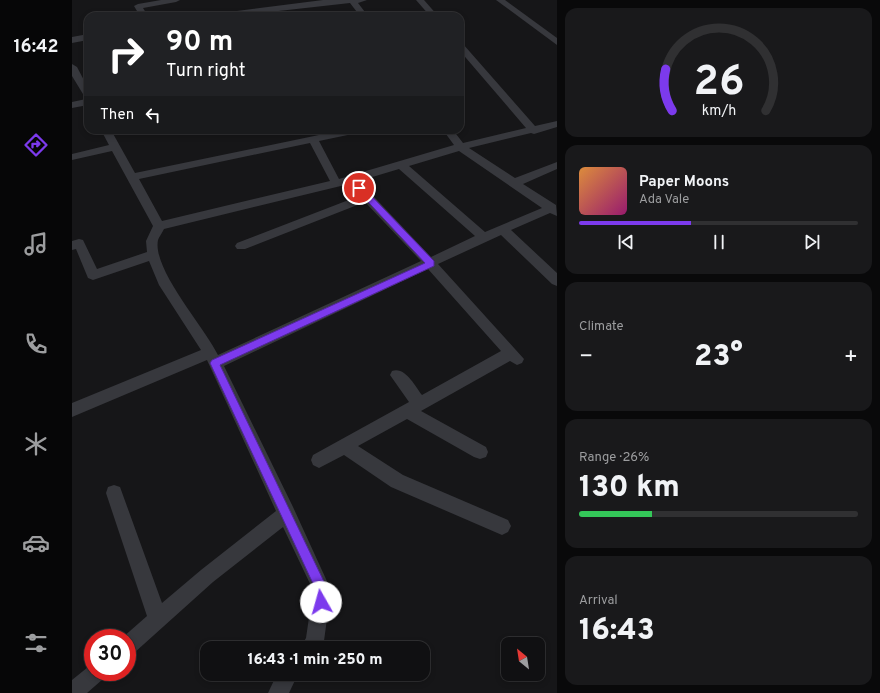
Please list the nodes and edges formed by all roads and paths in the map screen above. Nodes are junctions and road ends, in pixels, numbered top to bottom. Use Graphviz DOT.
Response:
graph roads {
  1 [pos="176,0"];
  2 [pos="363,0"];
  3 [pos="420,0"];
  4 [pos="500,0"];
  5 [pos="326,1"];
  6 [pos="353,1"];
  7 [pos="142,12"];
  8 [pos="229,12"];
  9 [pos="361,12"];
  10 [pos="430,12"];
  11 [pos="84,38"];
  12 [pos="72,40"];
  13 [pos="557,42"];
  14 [pos="464,51"];
  15 [pos="72,67"];
  16 [pos="84,90"];
  17 [pos="84,103"];
  18 [pos="72,105"];
  19 [pos="557,124"];
  20 [pos="534,131"];
  21 [pos="108,134"];
  22 [pos="340,134"];
  23 [pos="451,134"];
  24 [pos="313,140"];
  25 [pos="115,147"];
  26 [pos="460,147"];
  27 [pos="72,157"];
  28 [pos="401,165"];
  29 [pos="557,165"];
  30 [pos="133,177"];
  31 [pos="351,180"];
  32 [pos="336,183"];
  33 [pos="514,183"];
  34 [pos="367,196"];
  35 [pos="554,210"];
  36 [pos="159,226"];
  37 [pos="502,229"];
  38 [pos="485,238"];
  39 [pos="72,246"];
  40 [pos="241,246"];
  41 [pos="152,256"];
  42 [pos="431,264"];
  43 [pos="557,281"];
  44 [pos="212,357"];
  45 [pos="397,375"];
  46 [pos="413,407"];
  47 [pos="72,410"];
  48 [pos="344,446"];
  49 [pos="480,452"];
  50 [pos="319,460"];
  51 [pos="114,493"];
  52 [pos="287,513"];
  53 [pos="502,526"];
  54 [pos="158,619"];
  55 [pos="136,638"];
  56 [pos="315,641"];
  57 [pos="86,681"];
  58 [pos="284,681"];
  59 [pos="72,693"];
  60 [pos="278,693"];
  1 -- 7 [label="street"];
  2 -- 6 [label="street"];
  3 -- 10 [label="street"];
  4 -- 13 [label="street"];
  5 -- 6 [label="street"];
  5 -- 8 [label="street"];
  6 -- 9 [label="street"];
  11 -- 12 [label="street"];
  14 -- 20 [label="street"];
  15 -- 16 [label="street"];
  17 -- 18 [label="street"];
  19 -- 20 [label="street"];
  20 -- 26 [label="street"];
  21 -- 25 [label="street"];
  22 -- 24 [label="street"];
  23 -- 26 [label="street"];
  24 -- 30 [label="street"];
  24 -- 32 [label="street"];
  25 -- 27 [label="street"];
  25 -- 30 [label="street"];
  26 -- 28 [label="street"];
  26 -- 33 [label="street"];
  28 -- 31 [label="street"];
  28 -- 38 [label="street"];
  29 -- 33 [label="street"];
  30 -- 36 [label="street"];
  31 -- 32 [label="street"];
  31 -- 34 [label="street"];
  32 -- 36 [label="street"];
  33 -- 35 [label="street"];
  34 -- 40 [label="street"];
  34 -- 42 [label="street"];
  35 -- 37 [label="street"];
  36 -- 41 [label="street"];
  37 -- 38 [label="street"];
  37 -- 43 [label="street"];
  38 -- 42 [label="street"];
  39 -- 41 [label="street"];
  41 -- 44 [label="street"];
  42 -- 44 [label="street"];
  42 -- 46 [label="street"];
  44 -- 47 [label="street"];
  44 -- 52 [label="street"];
  45 -- 46 [label="street"];
  46 -- 48 [label="street"];
  46 -- 49 [label="street"];
  48 -- 50 [label="street"];
  48 -- 53 [label="street"];
  51 -- 54 [label="street"];
  52 -- 54 [label="street"];
  52 -- 56 [label="street"];
  54 -- 55 [label="street"];
  57 -- 59 [label="street"];
  58 -- 60 [label="street"];
}
